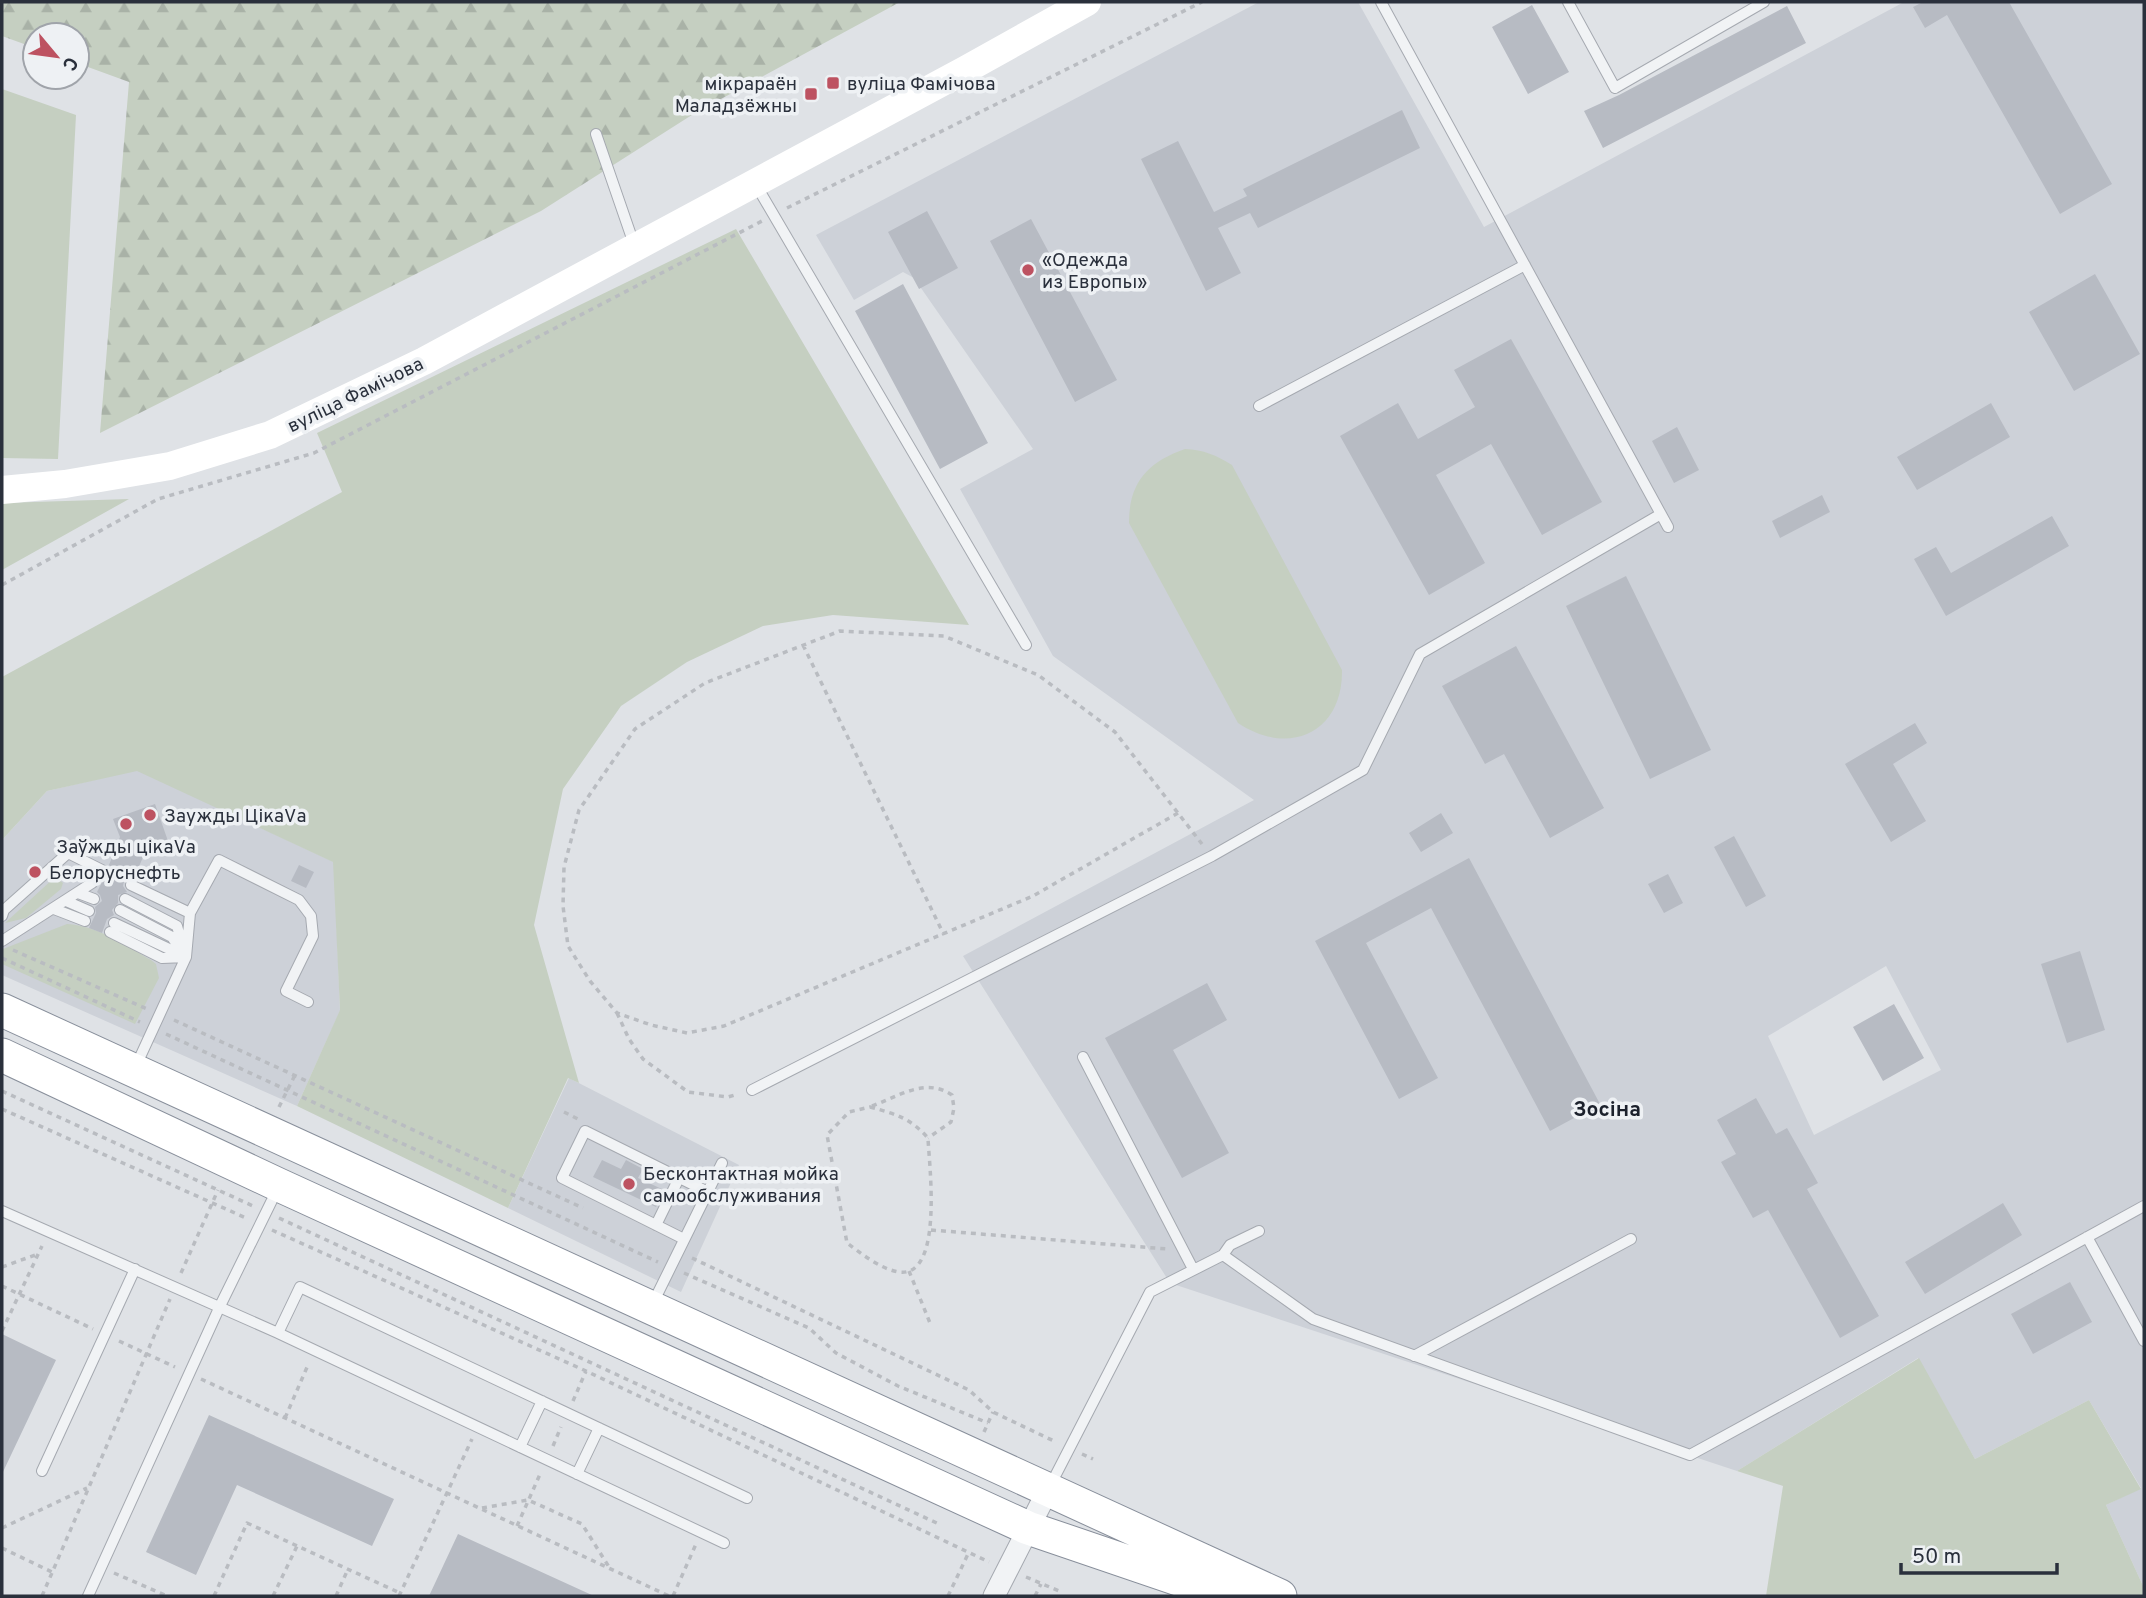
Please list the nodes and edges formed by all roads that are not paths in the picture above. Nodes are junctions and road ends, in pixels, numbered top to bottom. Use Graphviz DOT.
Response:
graph roads {
  1 [pos="1087,2"];
  2 [pos="1381,2"];
  3 [pos="1568,2"];
  4 [pos="1764,2"];
  5 [pos="596,134"];
  6 [pos="755,182"];
  7 [pos="635,247"];
  8 [pos="1525,265"];
  9 [pos="1259,406"];
  10 [pos="2,489"];
  11 [pos="1661,514"];
  12 [pos="1668,527"];
  13 [pos="1026,645"];
  14 [pos="131,885"];
  15 [pos="78,892"];
  16 [pos="94,899"];
  17 [pos="125,899"];
  18 [pos="66,901"];
  19 [pos="54,909"];
  20 [pos="120,910"];
  21 [pos="190,913"];
  22 [pos="2,916"];
  23 [pos="112,927"];
  24 [pos="2,943"];
  25 [pos="186,957"];
  26 [pos="308,1002"];
  27 [pos="2,1010"];
  28 [pos="2,1055"];
  29 [pos="1083,1057"];
  30 [pos="134,1071"];
  31 [pos="752,1090"];
  32 [pos="722,1163"];
  33 [pos="679,1178"];
  34 [pos="708,1192"];
  35 [pos="273,1199"];
  36 [pos="2144,1206"];
  37 [pos="2,1211"];
  38 [pos="656,1225"];
  39 [pos="1259,1231"];
  40 [pos="2087,1237"];
  41 [pos="1632,1238"];
  42 [pos="684,1239"];
  43 [pos="1223,1255"];
  44 [pos="135,1269"];
  45 [pos="1193,1269"];
  46 [pos="220,1307"];
  47 [pos="650,1308"];
  48 [pos="278,1333"];
  49 [pos="2144,1341"];
  50 [pos="1414,1356"];
  51 [pos="542,1401"];
  52 [pos="599,1428"];
  53 [pos="520,1447"];
  54 [pos="42,1471"];
  55 [pos="578,1474"];
  56 [pos="1049,1488"];
  57 [pos="747,1498"];
  58 [pos="1028,1528"];
  59 [pos="724,1543"];
  60 [pos="88,1596"];
  61 [pos="994,1596"];
  62 [pos="1228,1596"];
  63 [pos="1280,1596"];
  1 -- 6 [label="main road, вуліца Фамічова"];
  2 -- 8 [label="lane"];
  3 -- 4 [label="lane"];
  5 -- 7 [label="lane"];
  6 -- 7 [label="main road, вуліца Фамічова"];
  6 -- 13 [label="lane"];
  7 -- 10 [label="main road, вуліца Фамічова"];
  8 -- 9 [label="lane"];
  8 -- 11 [label="lane"];
  11 -- 12 [label="lane"];
  11 -- 31 [label="lane"];
  14 -- 21 [label="lane"];
  15 -- 16 [label="lane"];
  15 -- 18 [label="lane"];
  15 -- 22 [label="lane"];
  17 -- 25 [label="lane"];
  18 -- 19 [label="lane"];
  18 -- 19 [label="lane"];
  19 -- 24 [label="lane"];
  20 -- 25 [label="lane"];
  21 -- 25 [label="lane"];
  21 -- 26 [label="lane"];
  23 -- 25 [label="lane"];
  25 -- 30 [label="lane"];
  27 -- 30 [label="highway"];
  28 -- 35 [label="highway"];
  29 -- 45 [label="lane"];
  30 -- 47 [label="highway"];
  32 -- 34 [label="lane"];
  33 -- 34 [label="lane"];
  33 -- 38 [label="lane"];
  33 -- 38 [label="lane"];
  34 -- 42 [label="lane"];
  35 -- 46 [label="lane"];
  35 -- 58 [label="highway"];
  36 -- 40 [label="lane"];
  37 -- 44 [label="lane"];
  38 -- 42 [label="lane"];
  39 -- 43 [label="lane"];
  40 -- 49 [label="lane"];
  40 -- 50 [label="lane"];
  41 -- 50 [label="lane"];
  42 -- 47 [label="lane"];
  43 -- 45 [label="lane"];
  43 -- 50 [label="lane"];
  44 -- 46 [label="lane"];
  44 -- 54 [label="lane"];
  45 -- 56 [label="lane"];
  46 -- 48 [label="lane"];
  46 -- 60 [label="lane"];
  47 -- 56 [label="highway"];
  48 -- 51 [label="lane"];
  48 -- 53 [label="lane"];
  51 -- 52 [label="lane"];
  51 -- 53 [label="lane"];
  52 -- 55 [label="lane"];
  52 -- 57 [label="lane"];
  53 -- 55 [label="lane"];
  55 -- 59 [label="lane"];
  56 -- 58 [label="street"];
  56 -- 63 [label="highway"];
  58 -- 61 [label="street"];
  58 -- 62 [label="highway"];
}
